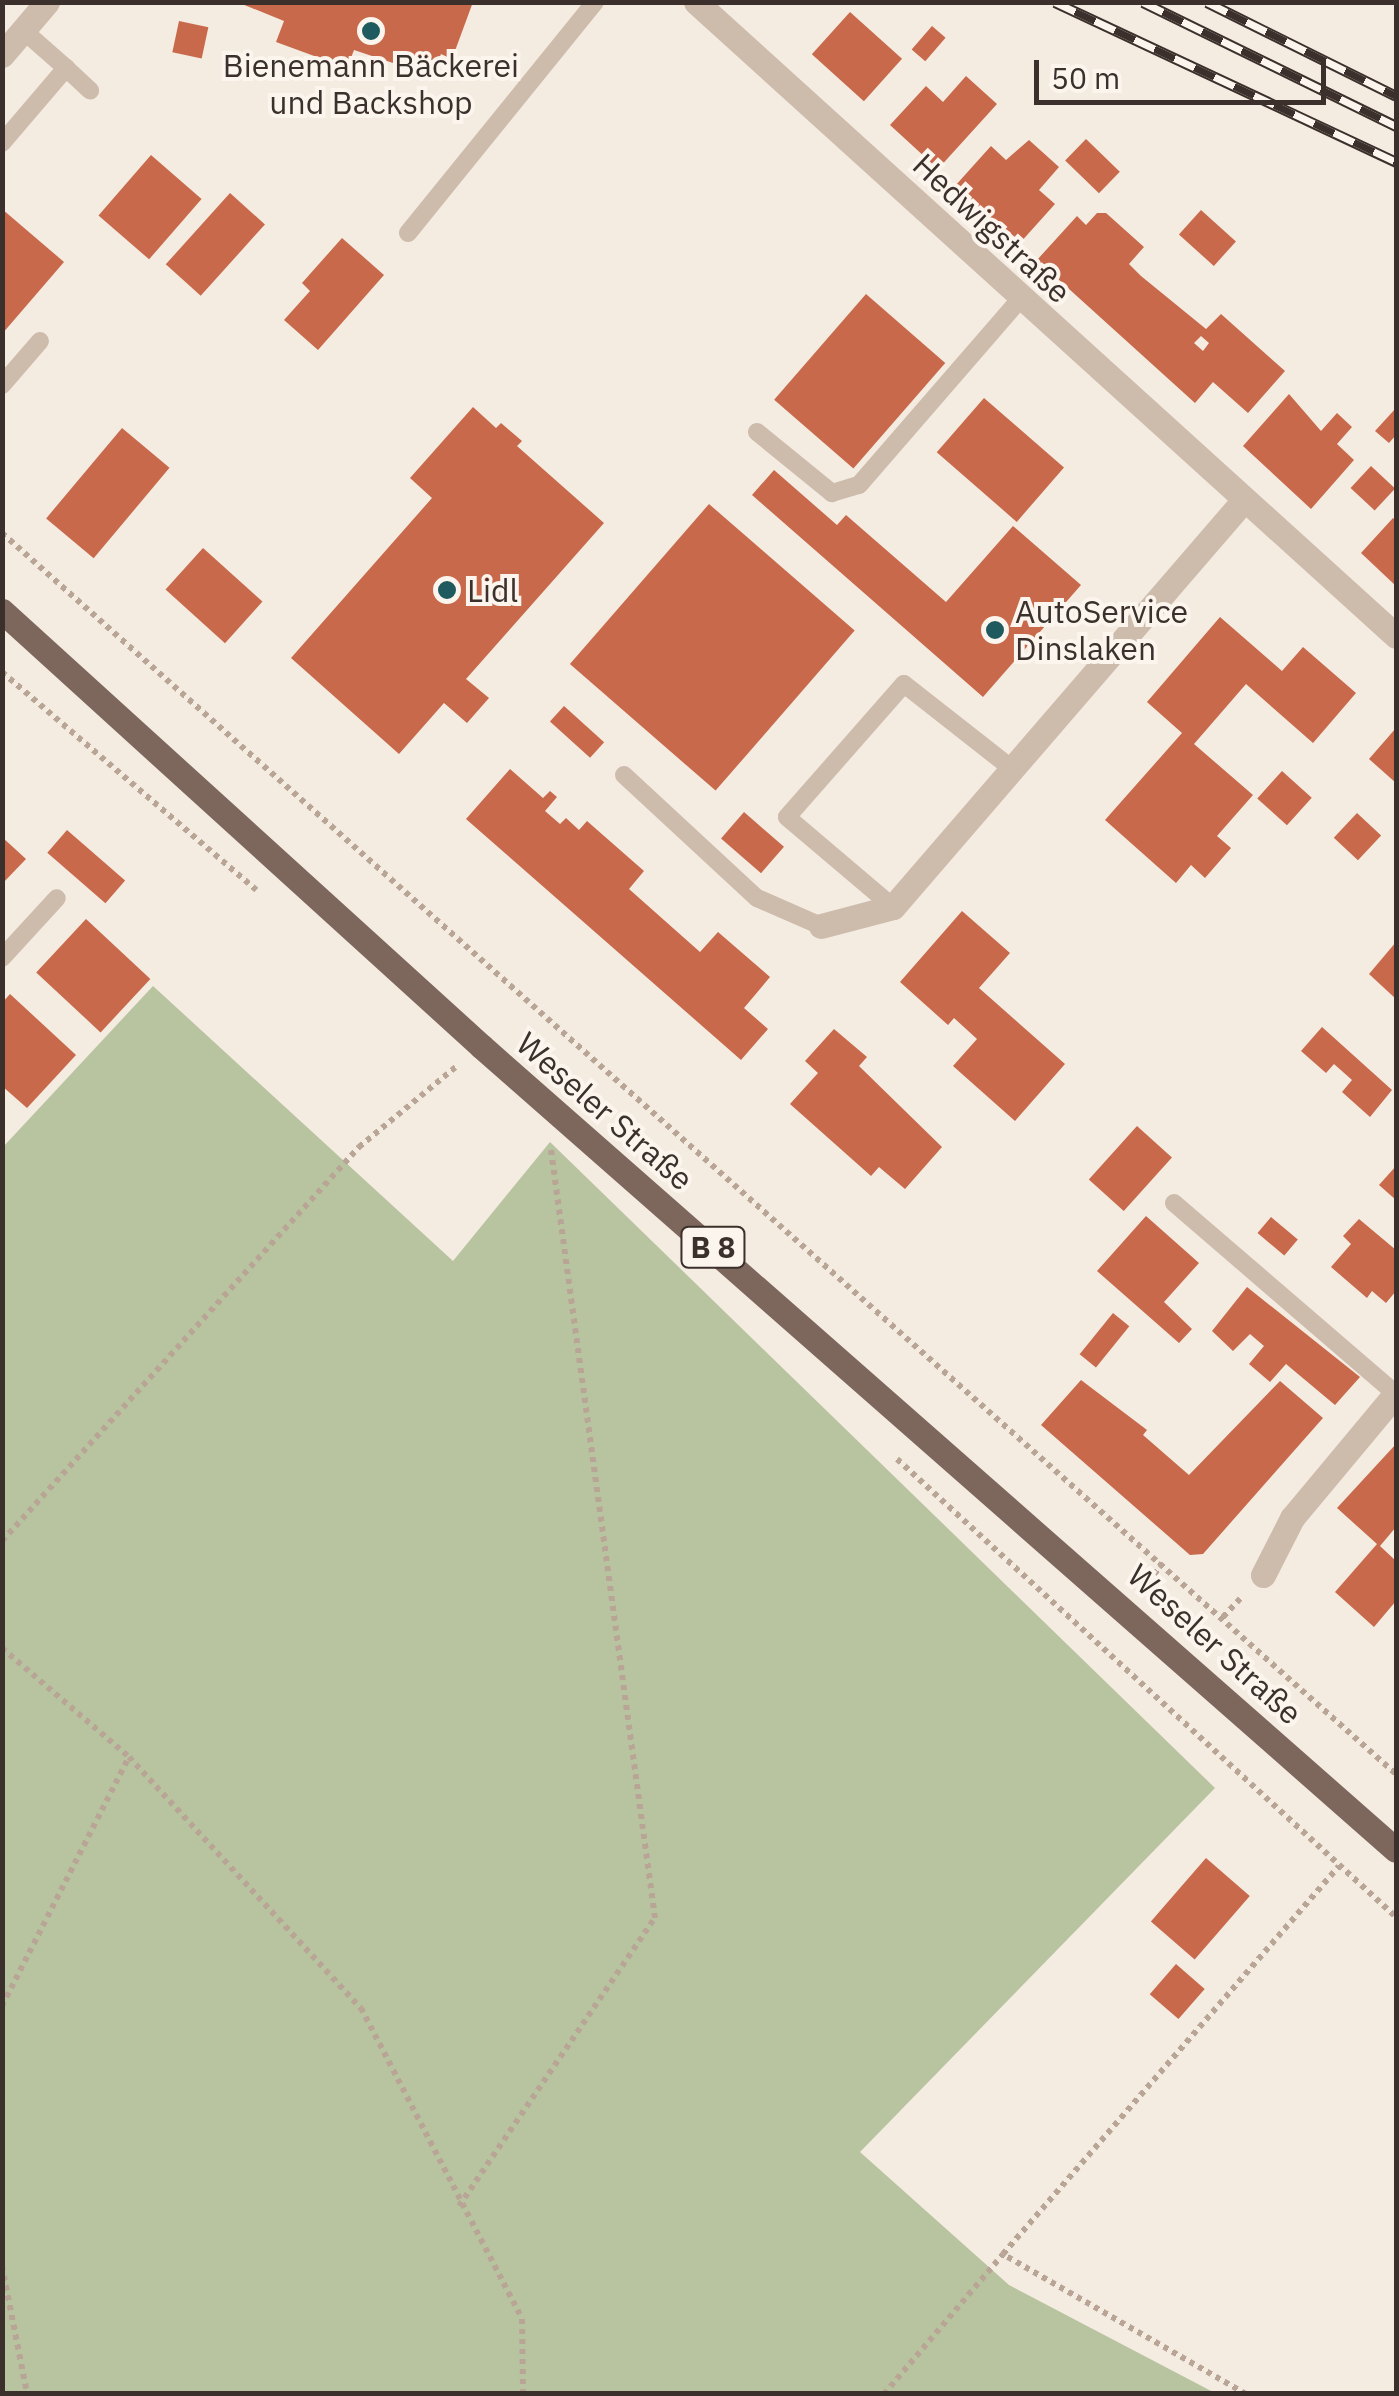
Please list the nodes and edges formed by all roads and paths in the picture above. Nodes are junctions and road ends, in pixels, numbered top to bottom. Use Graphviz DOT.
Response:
graph roads {
  1 [pos="46,2"];
  2 [pos="594,2"];
  3 [pos="696,2"];
  4 [pos="24,31"];
  5 [pos="2,55"];
  6 [pos="66,68"];
  7 [pos="90,90"];
  8 [pos="2,144"];
  9 [pos="408,233"];
  10 [pos="1020,299"];
  11 [pos="40,341"];
  12 [pos="2,385"];
  13 [pos="757,432"];
  14 [pos="1244,500"];
  15 [pos="2,533"];
  16 [pos="2,611"];
  17 [pos="1396,636"];
  18 [pos="1014,771"];
  19 [pos="624,776"];
  20 [pos="57,898"];
  21 [pos="893,906"];
  22 [pos="820,926"];
  23 [pos="2,958"];
  24 [pos="481,1046"];
  25 [pos="576,1128"];
  26 [pos="1174,1204"];
  27 [pos="1396,1393"];
  28 [pos="2,1541"];
  29 [pos="1263,1576"];
  30 [pos="2,1648"];
  31 [pos="129,1757"];
  32 [pos="1396,1774"];
  33 [pos="1396,1850"];
  34 [pos="1339,1866"];
  35 [pos="2,2006"];
  36 [pos="459,2206"];
  37 [pos="1003,2254"];
  38 [pos="2,2266"];
  39 [pos="28,2394"];
  40 [pos="523,2394"];
  41 [pos="884,2394"];
  42 [pos="1246,2394"];
  1 -- 4 [label="street"];
  2 -- 9 [label="lane"];
  3 -- 10 [label="street, Hedwigstraße"];
  4 -- 5 [label="street"];
  4 -- 6 [label="lane"];
  6 -- 7 [label="lane"];
  6 -- 8 [label="lane"];
  10 -- 13 [label="lane"];
  10 -- 14 [label="street, Hedwigstraße"];
  11 -- 12 [label="lane"];
  14 -- 17 [label="street, Hedwigstraße"];
  14 -- 18 [label="street"];
  15 -- 32 [label="path"];
  16 -- 24 [label="main road, Weseler Straße / B 8"];
  18 -- 21 [label="street"];
  18 -- 21 [label="lane"];
  19 -- 22 [label="lane"];
  20 -- 23 [label="lane"];
  21 -- 22 [label="street"];
  24 -- 25 [label="main road, Weseler Straße / B 8"];
  24 -- 28 [label="path"];
  25 -- 33 [label="main road, Weseler Straße / B 8"];
  25 -- 36 [label="path"];
  26 -- 27 [label="lane"];
  27 -- 29 [label="street"];
  30 -- 31 [label="path"];
  31 -- 35 [label="path"];
  31 -- 36 [label="path"];
  34 -- 37 [label="path"];
  36 -- 40 [label="path"];
  37 -- 41 [label="path"];
  37 -- 42 [label="path"];
  38 -- 39 [label="path"];
}
